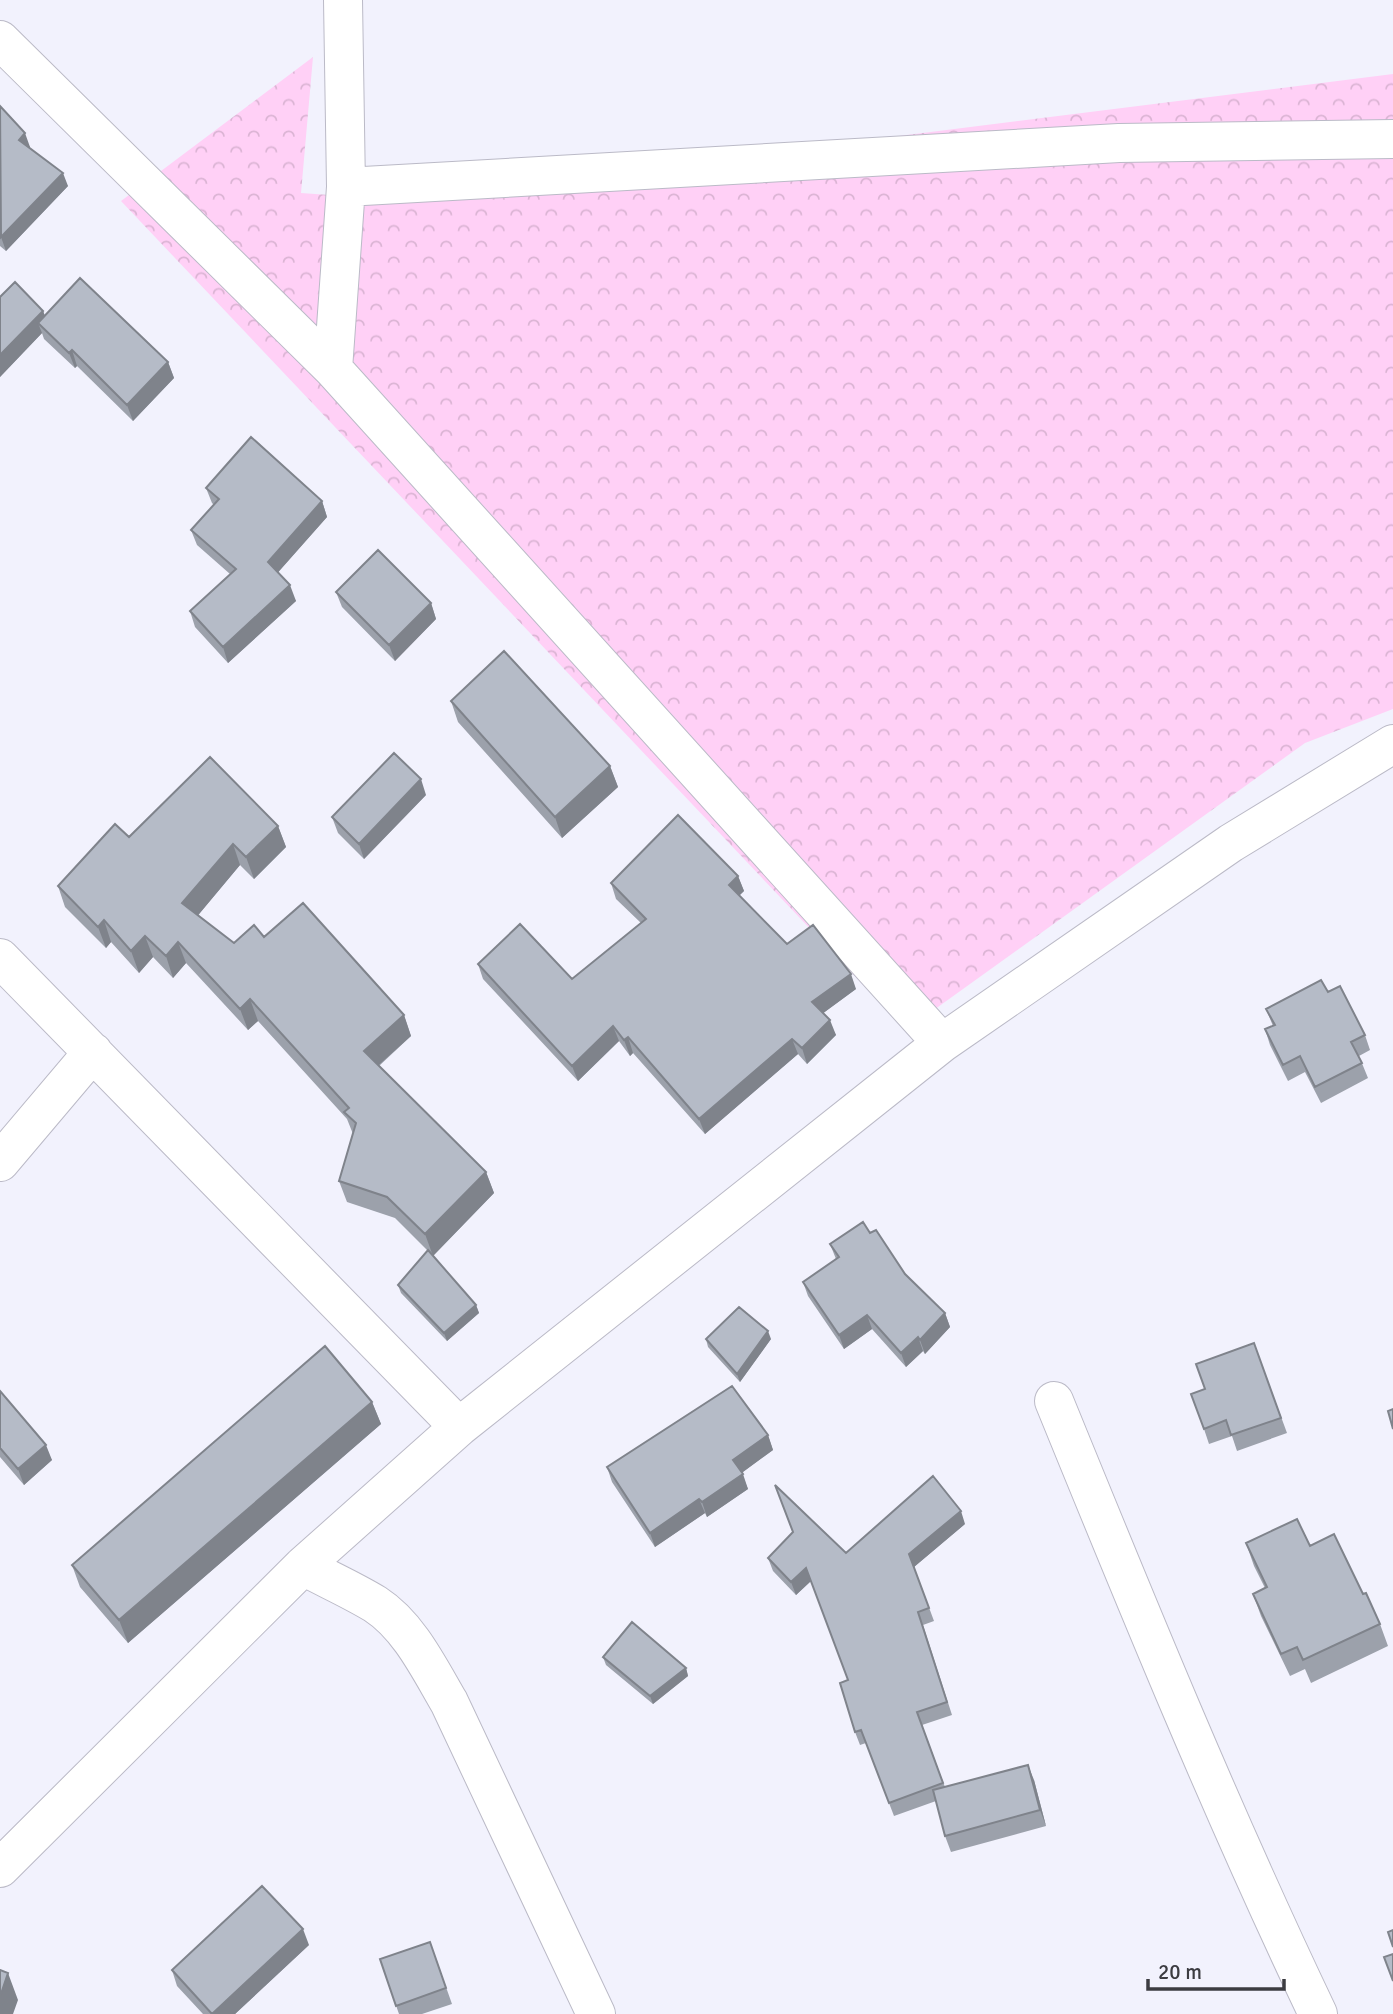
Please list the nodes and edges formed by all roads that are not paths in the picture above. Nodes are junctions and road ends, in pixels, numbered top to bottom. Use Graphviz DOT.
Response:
graph roads {
  1 [pos="343,0"];
  2 [pos="0,40"];
  3 [pos="1393,139"];
  4 [pos="346,187"];
  5 [pos="332,369"];
  6 [pos="1393,744"];
  7 [pos="0,958"];
  8 [pos="942,1043"];
  9 [pos="93,1052"];
  10 [pos="0,1162"];
  11 [pos="1054,1401"];
  12 [pos="458,1427"];
  13 [pos="303,1566"];
  14 [pos="0,1868"];
  15 [pos="596,2014"];
  16 [pos="1318,2014"];
  1 -- 4 [label="street"];
  2 -- 5 [label="street"];
  3 -- 4 [label="street"];
  4 -- 5 [label="street"];
  5 -- 8 [label="street"];
  6 -- 8 [label="street"];
  7 -- 9 [label="street"];
  8 -- 12 [label="street"];
  9 -- 10 [label="street"];
  9 -- 12 [label="street"];
  11 -- 16 [label="street"];
  12 -- 13 [label="street"];
  13 -- 14 [label="street"];
  13 -- 15 [label="street"];
}
